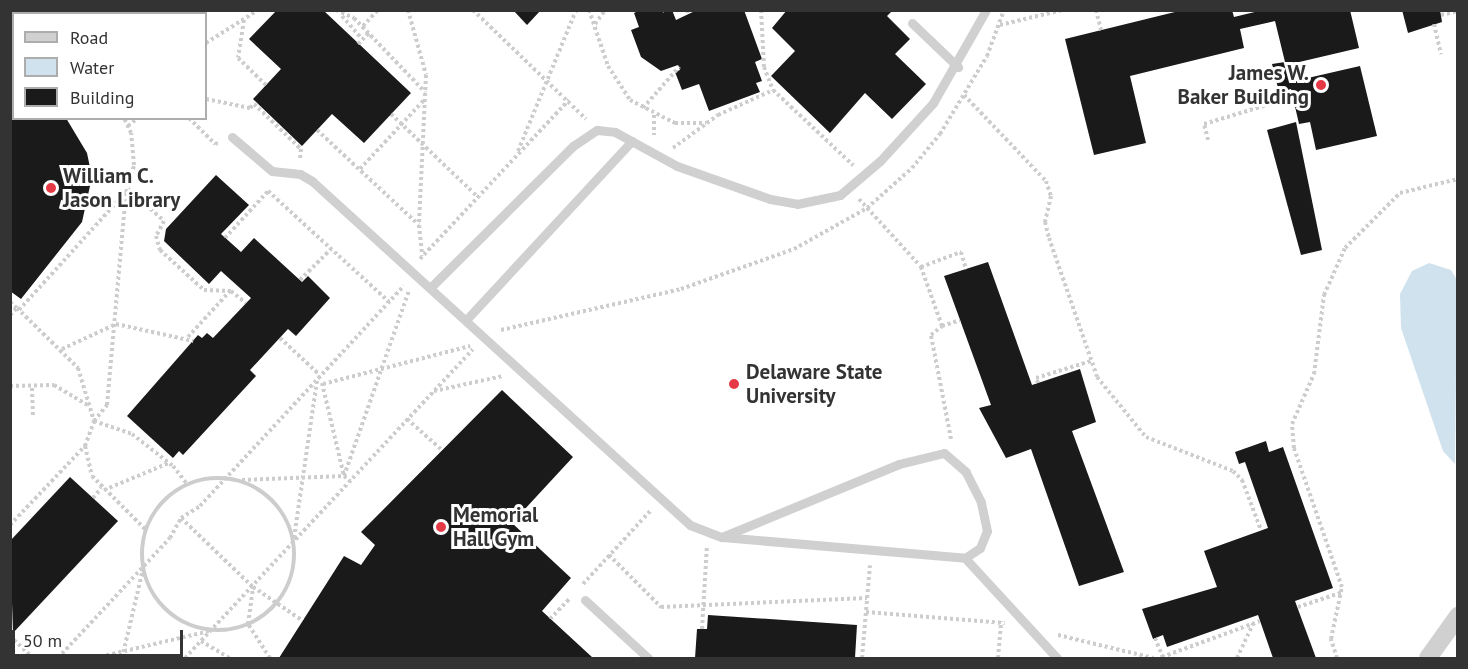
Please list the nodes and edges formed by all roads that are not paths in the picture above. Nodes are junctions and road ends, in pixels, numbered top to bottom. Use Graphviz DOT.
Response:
graph roads {
  1 [pos="986,10"];
  2 [pos="912,23"];
  3 [pos="958,67"];
  4 [pos="232,137"];
  5 [pos="632,141"];
  6 [pos="432,286"];
  7 [pos="466,320"];
  8 [pos="722,537"];
  9 [pos="965,558"];
  10 [pos="585,600"];
  11 [pos="1458,616"];
  12 [pos="648,658"];
  13 [pos="1057,658"];
  14 [pos="1428,658"];
  1 -- 3 [label="lane"];
  2 -- 3 [label="lane"];
  3 -- 5 [label="lane"];
  4 -- 6 [label="lane"];
  5 -- 6 [label="lane"];
  5 -- 7 [label="lane"];
  6 -- 7 [label="lane"];
  7 -- 8 [label="lane"];
  8 -- 9 [label="lane"];
  8 -- 9 [label="lane"];
  9 -- 13 [label="lane"];
  10 -- 12 [label="lane"];
  11 -- 14 [label="street"];
}
